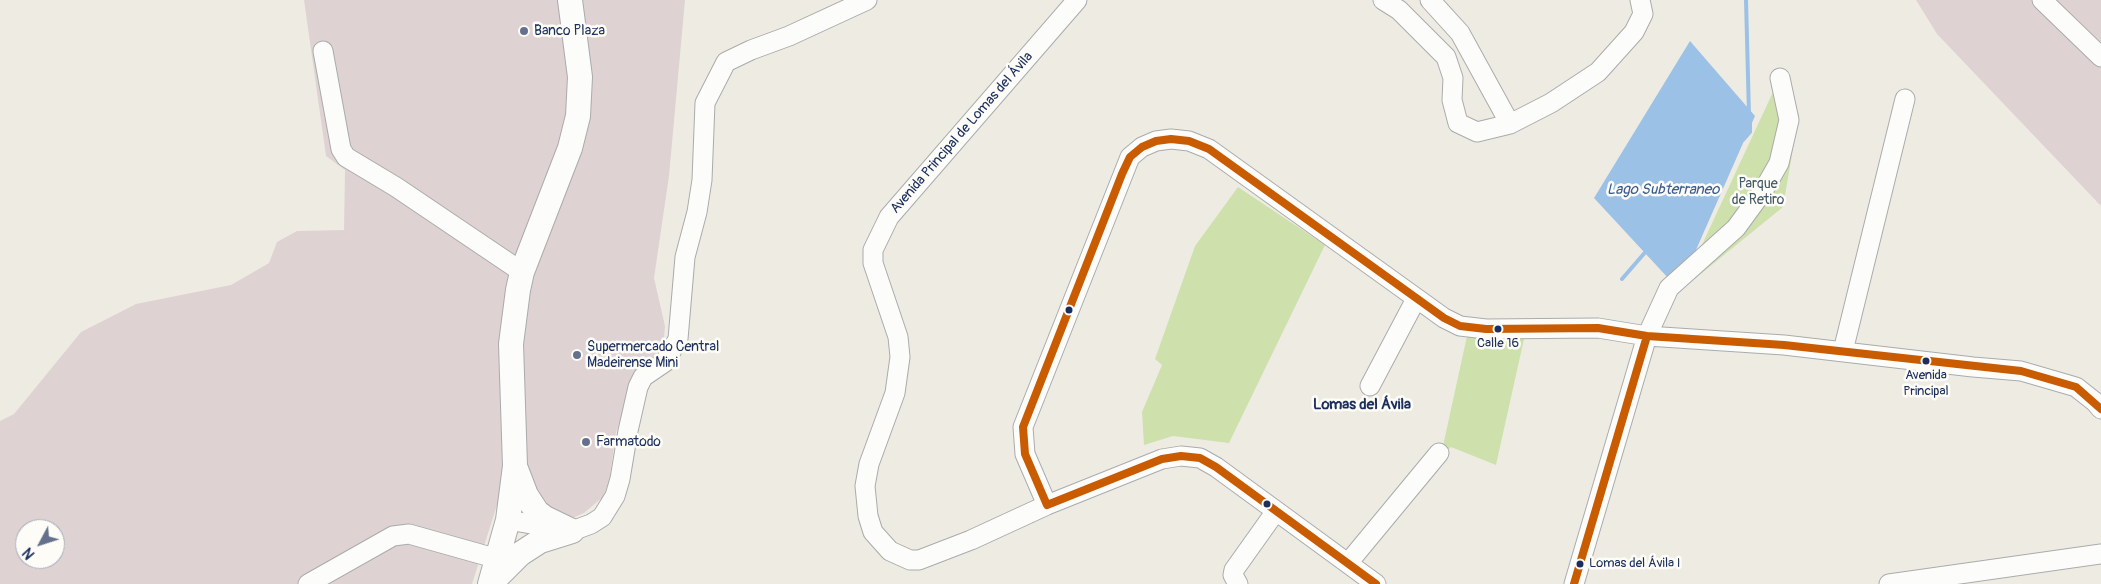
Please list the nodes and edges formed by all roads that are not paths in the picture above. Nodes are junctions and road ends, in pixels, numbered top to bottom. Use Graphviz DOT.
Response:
graph roads {
  1 [pos="570,0"];
  2 [pos="867,0"];
  3 [pos="1077,0"];
  4 [pos="1383,0"];
  5 [pos="1430,0"];
  6 [pos="1640,0"];
  7 [pos="2042,0"];
  8 [pos="323,51"];
  9 [pos="2101,57"];
  10 [pos="1780,78"];
  11 [pos="1905,99"];
  12 [pos="1510,124"];
  13 [pos="522,272"];
  14 [pos="1416,299"];
  15 [pos="1647,336"];
  16 [pos="1844,351"];
  17 [pos="1370,386"];
  18 [pos="2101,409"];
  19 [pos="1439,452"];
  20 [pos="515,466"];
  21 [pos="1047,506"];
  22 [pos="1276,511"];
  23 [pos="508,520"];
  24 [pos="572,531"];
  25 [pos="2101,554"];
  26 [pos="498,559"];
  27 [pos="1348,563"];
  28 [pos="491,583"];
  29 [pos="308,584"];
  30 [pos="1238,584"];
  31 [pos="1376,584"];
  32 [pos="1574,584"];
  33 [pos="1889,584"];
  1 -- 13 [label="main road"];
  2 -- 24 [label="street"];
  3 -- 21 [label="street, Avenida Principal de Lomas del Ávila"];
  4 -- 12 [label="street"];
  5 -- 12 [label="street"];
  6 -- 12 [label="street"];
  7 -- 9 [label="street"];
  8 -- 13 [label="street"];
  10 -- 15 [label="street"];
  11 -- 16 [label="street"];
  13 -- 20 [label="main road"];
  14 -- 15 [label="street"];
  14 -- 17 [label="street"];
  14 -- 21 [label="street"];
  15 -- 16 [label="street"];
  15 -- 32 [label="street"];
  16 -- 18 [label="street"];
  19 -- 27 [label="street"];
  20 -- 23 [label="main road"];
  20 -- 24 [label="main road"];
  21 -- 22 [label="street, Avenida Principal de Lomas del Ávila"];
  22 -- 27 [label="street, Avenida Principal de Lomas del Ávila"];
  22 -- 30 [label="street"];
  23 -- 24 [label="street"];
  23 -- 26 [label="main road"];
  24 -- 28 [label="main road"];
  25 -- 33 [label="street"];
  26 -- 28 [label="main road"];
  26 -- 29 [label="street"];
  27 -- 31 [label="street, Avenida Principal de Lomas del Ávila"];
}
